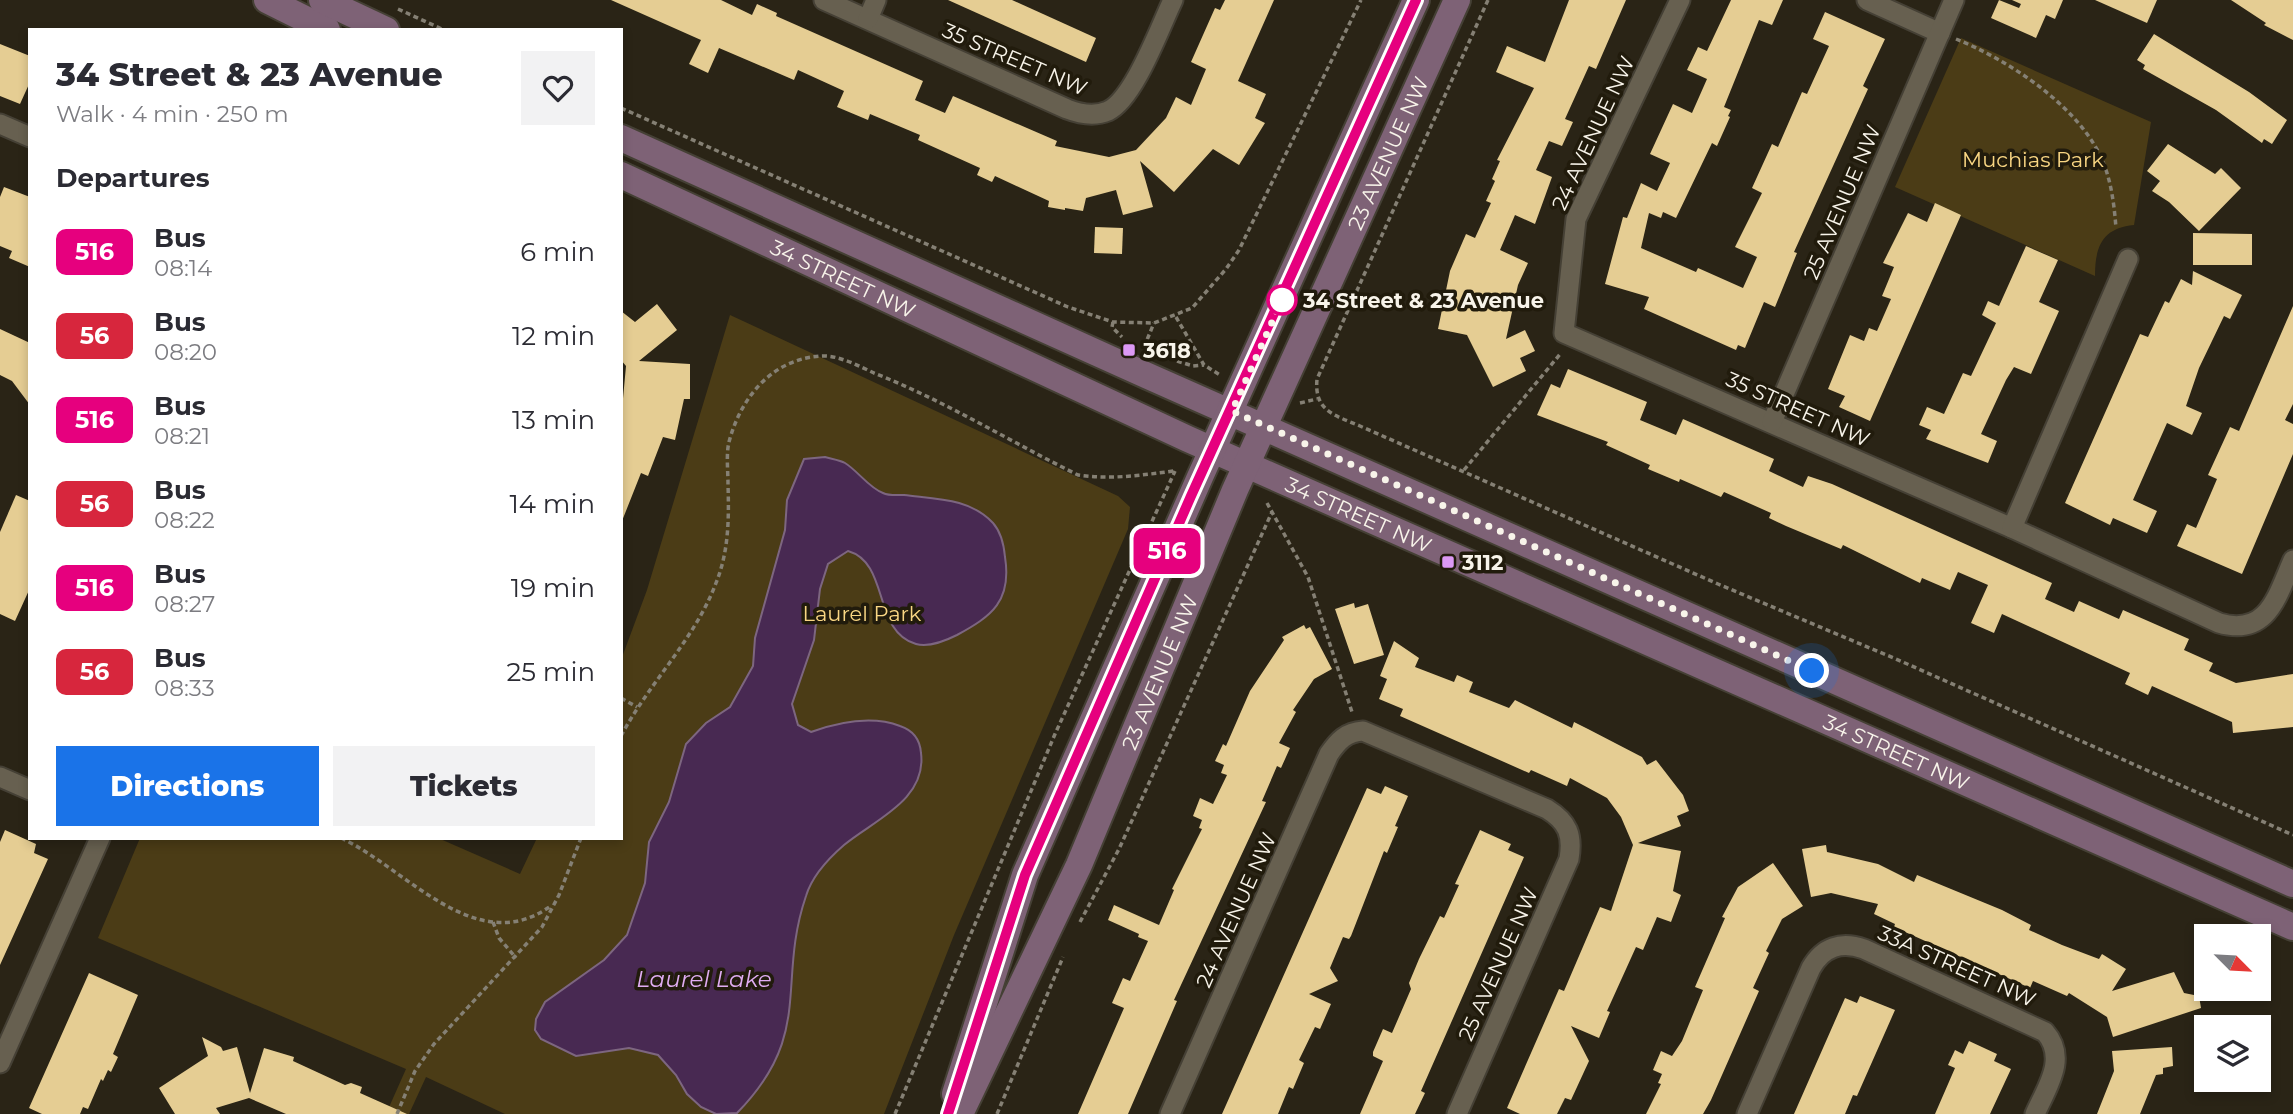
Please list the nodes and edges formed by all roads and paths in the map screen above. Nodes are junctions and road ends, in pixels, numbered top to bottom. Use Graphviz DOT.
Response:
graph roads {
  1 [pos="267,0"];
  2 [pos="322,0"];
  3 [pos="824,0"];
  4 [pos="876,0"];
  5 [pos="1173,0"];
  6 [pos="1361,0"];
  7 [pos="1416,0"];
  8 [pos="1457,0"];
  9 [pos="1488,0"];
  10 [pos="1680,0"];
  11 [pos="1867,0"];
  12 [pos="1954,0"];
  13 [pos="387,17"];
  14 [pos="868,19"];
  15 [pos="323,28"];
  16 [pos="435,28"];
  17 [pos="1940,33"];
  18 [pos="623,109"];
  19 [pos="0,124"];
  20 [pos="28,136"];
  21 [pos="623,139"];
  22 [pos="623,176"];
  23 [pos="2116,228"];
  24 [pos="2127,259"];
  25 [pos="1176,317"];
  26 [pos="1113,322"];
  27 [pos="1154,324"];
  28 [pos="1569,335"];
  29 [pos="1125,339"];
  30 [pos="1134,343"];
  31 [pos="1144,347"];
  32 [pos="1156,352"];
  33 [pos="1169,358"];
  34 [pos="1204,365"];
  35 [pos="1211,372"];
  36 [pos="1317,400"];
  37 [pos="1303,404"];
  38 [pos="1232,411"];
  39 [pos="1772,422"];
  40 [pos="1265,426"];
  41 [pos="1213,449"];
  42 [pos="1248,463"];
  43 [pos="1464,470"];
  44 [pos="1267,503"];
  45 [pos="1272,512"];
  46 [pos="2012,528"];
  47 [pos="2293,560"];
  48 [pos="623,699"];
  49 [pos="637,707"];
  50 [pos="623,732"];
  51 [pos="1353,732"];
  52 [pos="0,777"];
  53 [pos="28,789"];
  54 [pos="2293,835"];
  55 [pos="99,840"];
  56 [pos="344,840"];
  57 [pos="581,840"];
  58 [pos="2293,884"];
  59 [pos="554,904"];
  60 [pos="493,921"];
  61 [pos="1077,927"];
  62 [pos="2293,927"];
  63 [pos="1065,951"];
  64 [pos="516,958"];
  65 [pos="0,1063"];
  66 [pos="397,1114"];
  67 [pos="895,1114"];
  68 [pos="948,1114"];
  69 [pos="960,1114"];
  70 [pos="997,1114"];
  71 [pos="1170,1114"];
  72 [pos="1457,1114"];
  73 [pos="1747,1114"];
  74 [pos="2035,1114"];
  1 -- 15 [label="main road"];
  2 -- 13 [label="main road"];
  3 -- 14 [label="street, 35 STREET NW"];
  4 -- 14 [label="street"];
  5 -- 14 [label="street, 35 STREET NW"];
  6 -- 25 [label="path"];
  7 -- 38 [label="main road, 23 AVENUE NW"];
  8 -- 40 [label="main road, 23 AVENUE NW"];
  9 -- 36 [label="path"];
  10 -- 28 [label="street, 24 AVENUE NW"];
  11 -- 17 [label="street"];
  12 -- 17 [label="street, 25 AVENUE NW"];
  13 -- 16 [label="path"];
  17 -- 23 [label="path"];
  17 -- 39 [label="street, 25 AVENUE NW"];
  18 -- 26 [label="path"];
  19 -- 20 [label="street"];
  21 -- 38 [label="main road, 34 STREET NW"];
  22 -- 41 [label="main road, 34 STREET NW"];
  24 -- 46 [label="street"];
  25 -- 27 [label="path"];
  25 -- 34 [label="path"];
  26 -- 27 [label="path"];
  26 -- 29 [label="path"];
  27 -- 31 [label="path"];
  28 -- 39 [label="street, 35 STREET NW"];
  28 -- 43 [label="path"];
  30 -- 31 [label="path"];
  31 -- 32 [label="path"];
  33 -- 34 [label="path"];
  34 -- 35 [label="path"];
  36 -- 37 [label="path"];
  36 -- 43 [label="path"];
  38 -- 40 [label="main road, 34 STREET NW"];
  38 -- 41 [label="main road, 23 AVENUE NW"];
  39 -- 46 [label="street, 35 STREET NW"];
  40 -- 42 [label="main road, 23 AVENUE NW"];
  40 -- 58 [label="main road, 34 STREET NW"];
  41 -- 42 [label="main road, 34 STREET NW"];
  41 -- 68 [label="main road, 23 AVENUE NW"];
  42 -- 62 [label="main road, 34 STREET NW"];
  42 -- 69 [label="main road, 23 AVENUE NW"];
  43 -- 54 [label="path"];
  44 -- 45 [label="path"];
  45 -- 51 [label="path"];
  45 -- 61 [label="path"];
  46 -- 47 [label="street, 35 STREET NW"];
  48 -- 49 [label="path"];
  49 -- 50 [label="path"];
  49 -- 67 [label="path"];
  51 -- 71 [label="street, 24 AVENUE NW"];
  51 -- 72 [label="street, 25 AVENUE NW"];
  52 -- 53 [label="street"];
  55 -- 65 [label="street"];
  56 -- 60 [label="path"];
  57 -- 59 [label="path"];
  59 -- 60 [label="path"];
  59 -- 64 [label="path"];
  60 -- 64 [label="path"];
  63 -- 70 [label="path"];
  64 -- 66 [label="path"];
  73 -- 74 [label="street, 33A STREET NW"];
}
